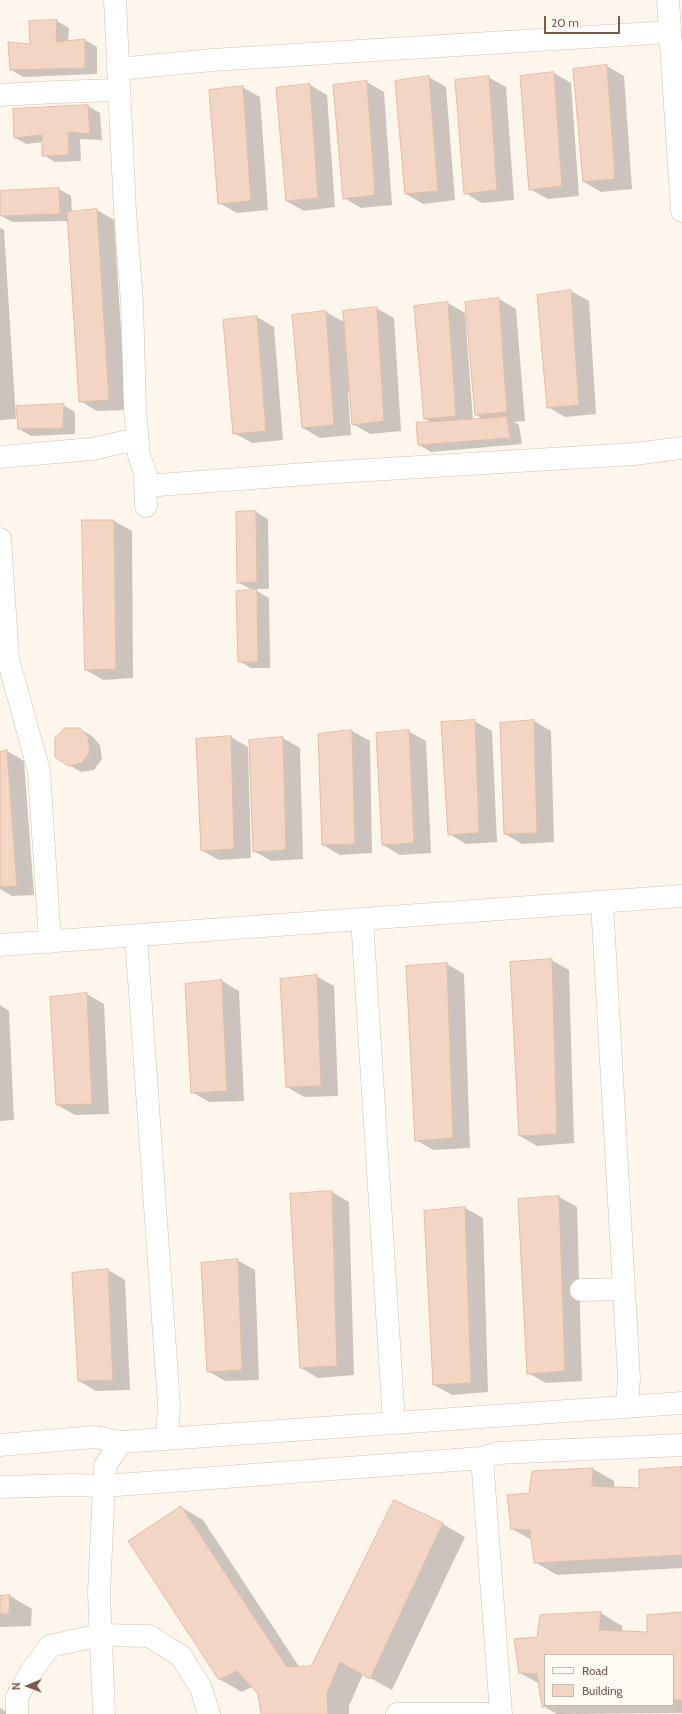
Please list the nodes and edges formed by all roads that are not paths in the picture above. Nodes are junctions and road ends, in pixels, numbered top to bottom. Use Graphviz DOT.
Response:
graph roads {
  1 [pos="114,0"];
  2 [pos="668,0"];
  3 [pos="670,32"];
  4 [pos="118,80"];
  5 [pos="0,95"];
  6 [pos="682,211"];
  7 [pos="137,439"];
  8 [pos="682,448"];
  9 [pos="0,457"];
  10 [pos="0,538"];
  11 [pos="682,896"];
  12 [pos="602,902"];
  13 [pos="362,919"];
  14 [pos="136,936"];
  15 [pos="50,942"];
  16 [pos="0,946"];
  17 [pos="624,1289"];
  18 [pos="581,1290"];
  19 [pos="682,1403"];
  20 [pos="627,1406"];
  21 [pos="394,1423"];
  22 [pos="167,1439"];
  23 [pos="121,1442"];
  24 [pos="0,1445"];
  25 [pos="682,1445"];
  26 [pos="482,1458"];
  27 [pos="104,1486"];
  28 [pos="0,1487"];
  29 [pos="100,1635"];
  30 [pos="17,1714"];
  31 [pos="104,1714"];
  32 [pos="209,1714"];
  33 [pos="397,1714"];
  34 [pos="501,1714"];
  1 -- 4 [label="street"];
  2 -- 3 [label="street"];
  3 -- 4 [label="street"];
  3 -- 6 [label="street"];
  4 -- 5 [label="street"];
  4 -- 7 [label="street"];
  7 -- 8 [label="street"];
  7 -- 9 [label="street"];
  10 -- 15 [label="street"];
  11 -- 12 [label="street"];
  12 -- 13 [label="street"];
  12 -- 17 [label="street"];
  13 -- 14 [label="street"];
  13 -- 21 [label="street"];
  14 -- 15 [label="street"];
  14 -- 22 [label="street"];
  15 -- 16 [label="street"];
  17 -- 18 [label="street"];
  17 -- 20 [label="street"];
  19 -- 20 [label="street"];
  20 -- 21 [label="street"];
  21 -- 22 [label="street"];
  22 -- 23 [label="street"];
  23 -- 24 [label="street"];
  23 -- 27 [label="street"];
  25 -- 26 [label="street"];
  26 -- 27 [label="street"];
  26 -- 34 [label="street"];
  27 -- 28 [label="street"];
  27 -- 29 [label="street"];
  29 -- 30 [label="street"];
  29 -- 31 [label="street"];
  29 -- 32 [label="street"];
  33 -- 34 [label="street"];
}
